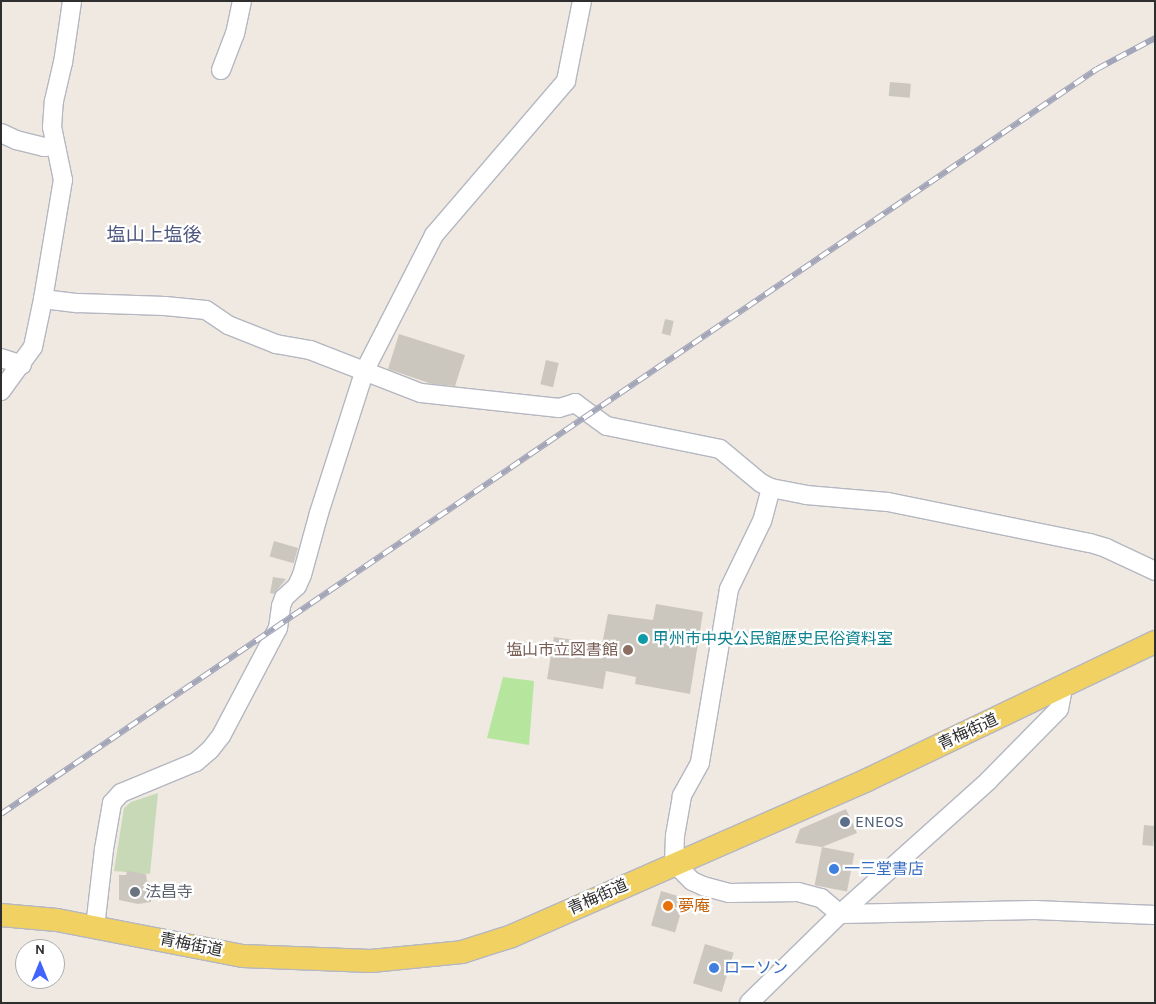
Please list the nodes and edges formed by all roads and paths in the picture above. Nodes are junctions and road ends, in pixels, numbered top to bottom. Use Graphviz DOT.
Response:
graph roads {
  1 [pos="72,1"];
  2 [pos="242,1"];
  3 [pos="582,1"];
  4 [pos="221,70"];
  5 [pos="1,133"];
  6 [pos="56,146"];
  7 [pos="43,299"];
  8 [pos="1,358"];
  9 [pos="22,364"];
  10 [pos="365,370"];
  11 [pos="1,391"];
  12 [pos="771,488"];
  13 [pos="1155,571"];
  14 [pos="1155,642"];
  15 [pos="1062,688"];
  16 [pos="674,863"];
  17 [pos="840,914"];
  18 [pos="1,915"];
  19 [pos="1155,915"];
  20 [pos="95,927"];
  21 [pos="750,1003"];
  1 -- 6 [label="street"];
  2 -- 4 [label="street"];
  3 -- 10 [label="street"];
  5 -- 6 [label="street"];
  6 -- 7 [label="street"];
  7 -- 9 [label="street"];
  7 -- 10 [label="street"];
  8 -- 9 [label="street"];
  9 -- 11 [label="street"];
  10 -- 12 [label="street"];
  10 -- 20 [label="street"];
  12 -- 13 [label="street"];
  12 -- 16 [label="street"];
  14 -- 15 [label="main road, 青梅街道"];
  15 -- 16 [label="main road, 青梅街道"];
  15 -- 17 [label="street"];
  16 -- 17 [label="street"];
  16 -- 20 [label="main road, 青梅街道"];
  17 -- 19 [label="street"];
  17 -- 21 [label="street"];
  18 -- 20 [label="main road, 青梅街道"];
}
